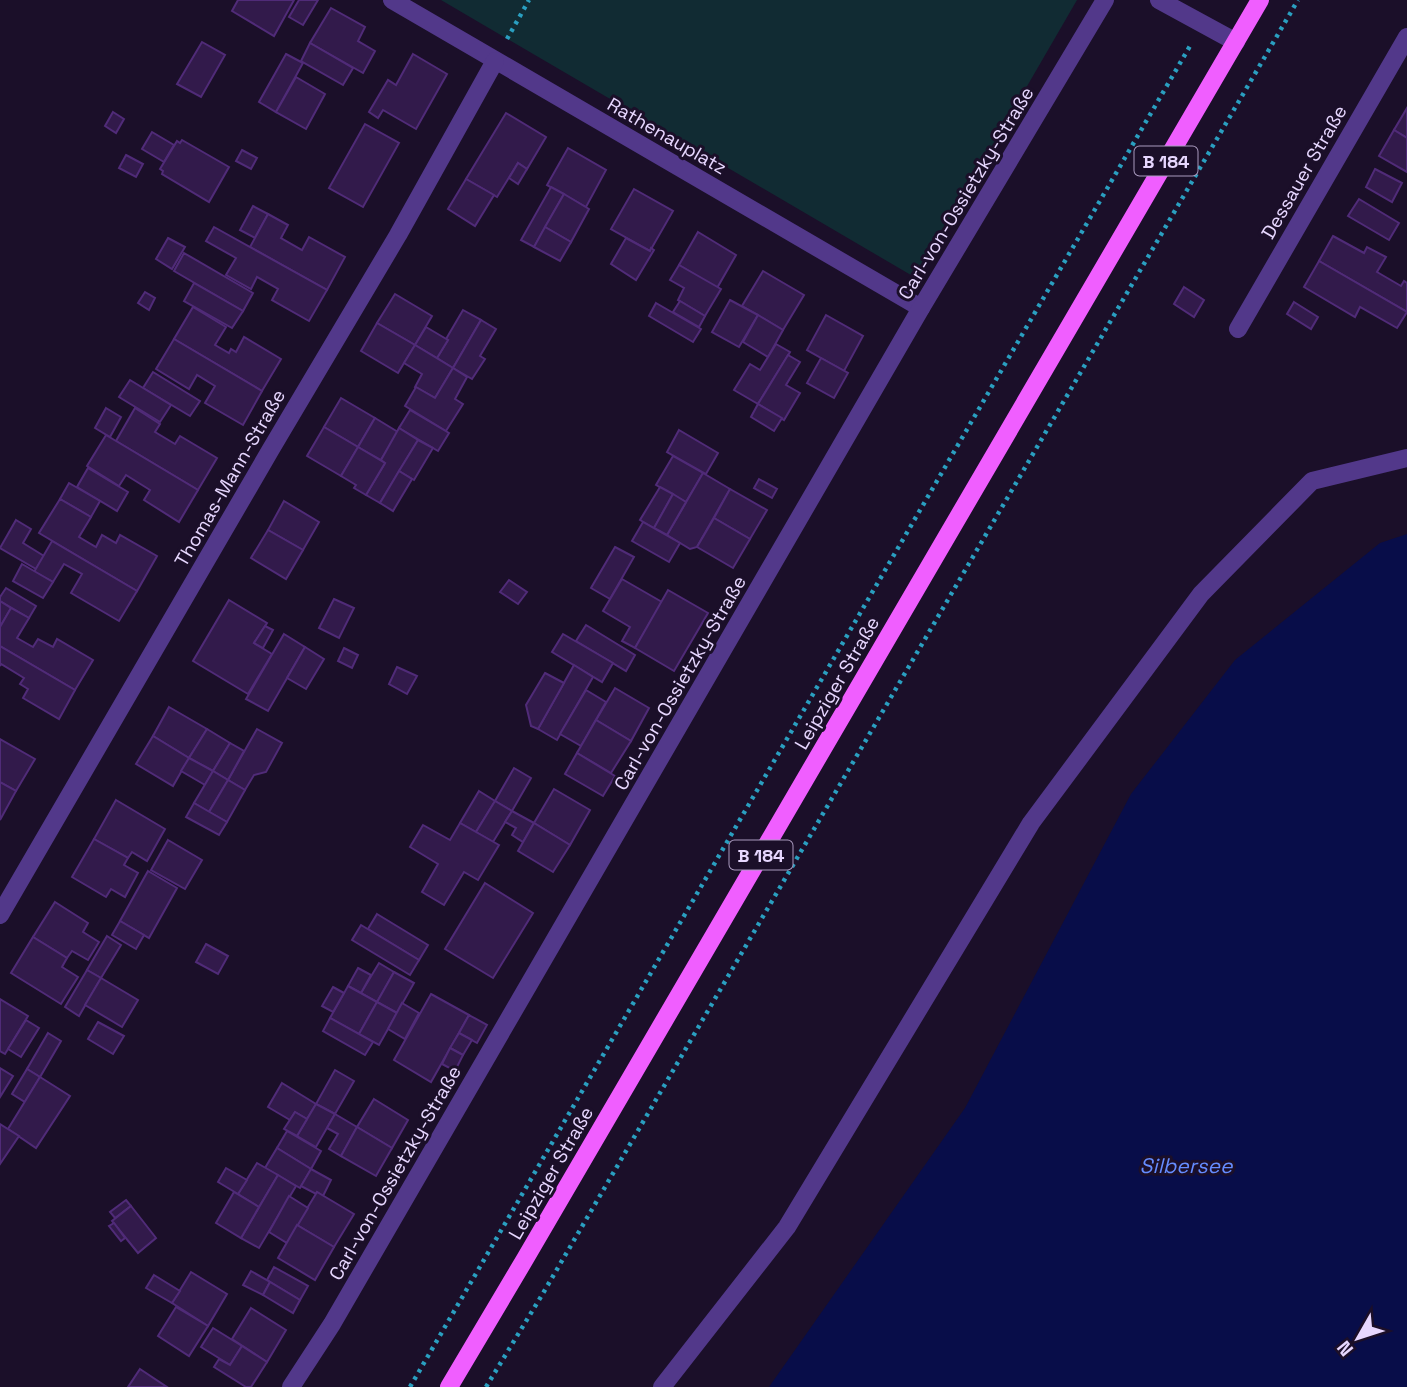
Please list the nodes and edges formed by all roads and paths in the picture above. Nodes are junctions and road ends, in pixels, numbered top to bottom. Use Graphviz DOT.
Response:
graph roads {
  1 [pos="392,0"];
  2 [pos="529,0"];
  3 [pos="1105,0"];
  4 [pos="1159,0"];
  5 [pos="1260,0"];
  6 [pos="1298,0"];
  7 [pos="516,23"];
  8 [pos="1203,23"];
  9 [pos="1407,37"];
  10 [pos="1236,42"];
  11 [pos="495,61"];
  12 [pos="921,308"];
  13 [pos="1238,329"];
  14 [pos="1407,458"];
  15 [pos="0,915"];
  16 [pos="291,1387"];
  17 [pos="410,1387"];
  18 [pos="449,1387"];
  19 [pos="486,1387"];
  20 [pos="662,1387"];
  1 -- 11 [label="street, Rathenauplatz"];
  2 -- 7 [label="path"];
  3 -- 12 [label="street, Carl-von-Ossietzky-Straße"];
  4 -- 8 [label="street"];
  5 -- 10 [label="main road, Leipziger Straße / B 184"];
  6 -- 19 [label="path"];
  8 -- 10 [label="street"];
  8 -- 17 [label="path"];
  9 -- 13 [label="street, Dessauer Straße"];
  10 -- 18 [label="main road, Leipziger Straße / B 184"];
  11 -- 12 [label="street, Rathenauplatz"];
  11 -- 15 [label="street, Thomas-Mann-Straße"];
  12 -- 16 [label="street, Carl-von-Ossietzky-Straße"];
  14 -- 20 [label="street"];
}
